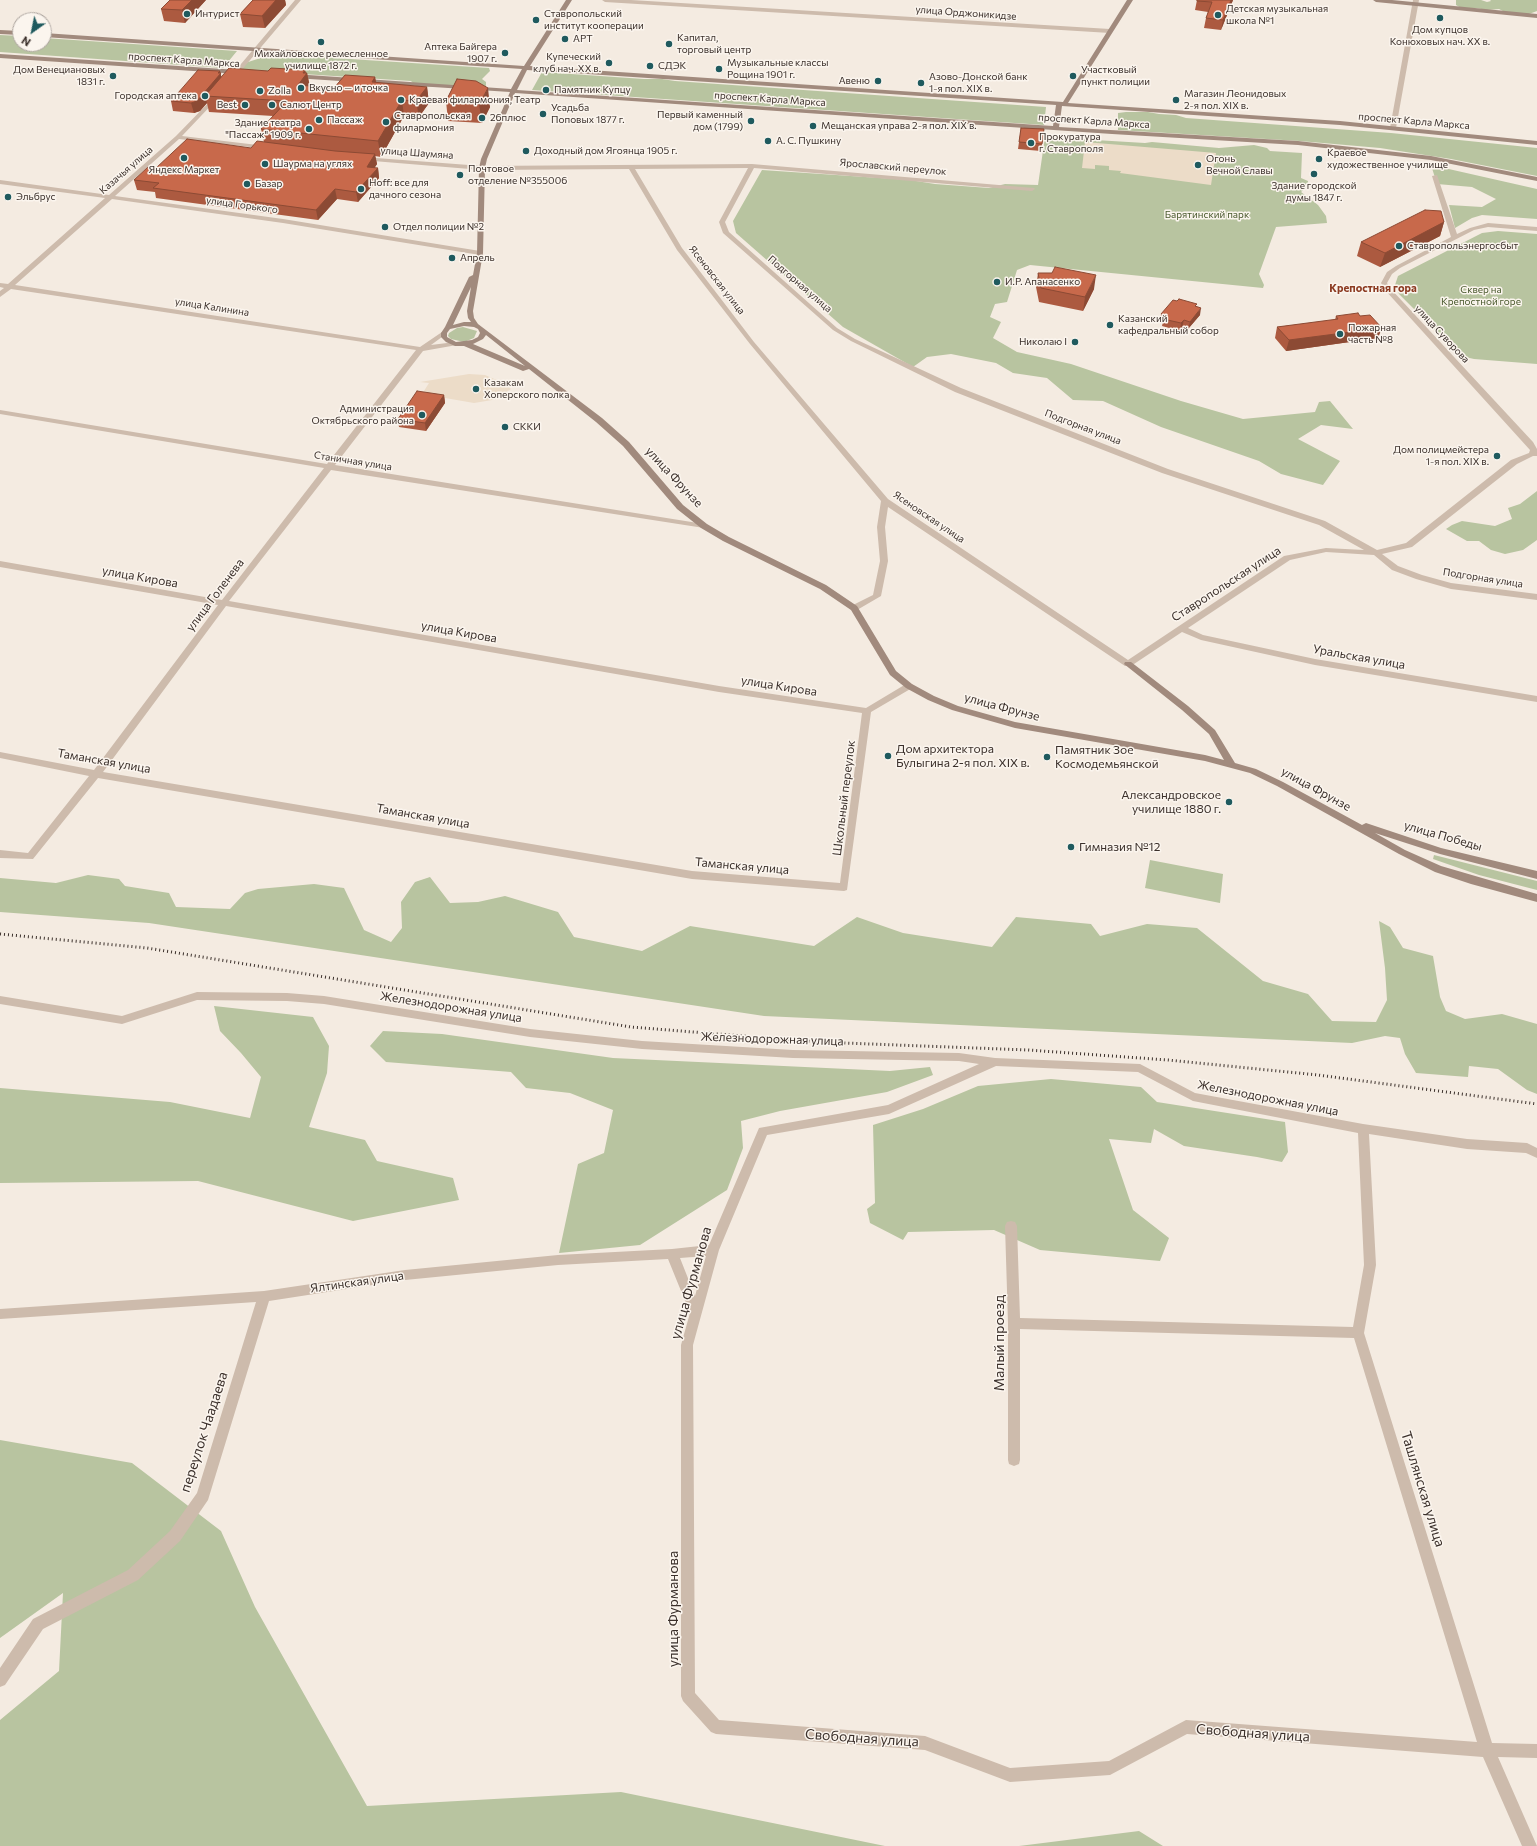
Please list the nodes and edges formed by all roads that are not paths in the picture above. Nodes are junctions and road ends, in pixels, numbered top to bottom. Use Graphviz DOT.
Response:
graph roads {
  1 [pos="298,0"];
  2 [pos="569,0"];
  3 [pos="606,0"];
  4 [pos="1130,0"];
  5 [pos="1376,0"];
  6 [pos="1415,2"];
  7 [pos="1537,16"];
  8 [pos="1110,31"];
  9 [pos="0,32"];
  10 [pos="12,33"];
  11 [pos="52,36"];
  12 [pos="257,50"];
  13 [pos="0,56"];
  14 [pos="524,68"];
  15 [pos="237,72"];
  16 [pos="247,73"];
  17 [pos="286,75"];
  18 [pos="227,84"];
  19 [pos="222,90"];
  20 [pos="512,91"];
  21 [pos="1062,105"];
  22 [pos="1056,128"];
  23 [pos="1393,128"];
  24 [pos="178,138"];
  25 [pos="1537,143"];
  26 [pos="275,149"];
  27 [pos="358,159"];
  28 [pos="752,166"];
  29 [pos="482,168"];
  30 [pos="632,168"];
  31 [pos="1435,176"];
  32 [pos="1537,179"];
  33 [pos="0,182"];
  34 [pos="1032,189"];
  35 [pos="110,197"];
  36 [pos="1537,229"];
  37 [pos="1455,238"];
  38 [pos="480,253"];
  39 [pos="479,262"];
  40 [pos="0,286"];
  41 [pos="10,287"];
  42 [pos="0,295"];
  43 [pos="478,326"];
  44 [pos="446,331"];
  45 [pos="455,344"];
  46 [pos="465,344"];
  47 [pos="421,349"];
  48 [pos="552,384"];
  49 [pos="0,412"];
  50 [pos="1534,454"];
  51 [pos="330,467"];
  52 [pos="885,501"];
  53 [pos="704,526"];
  54 [pos="1376,553"];
  55 [pos="0,564"];
  56 [pos="1537,597"];
  57 [pos="223,604"];
  58 [pos="854,608"];
  59 [pos="1180,628"];
  60 [pos="1128,664"];
  61 [pos="908,686"];
  62 [pos="1537,699"];
  63 [pos="867,711"];
  64 [pos="0,755"];
  65 [pos="1232,765"];
  66 [pos="96,774"];
  67 [pos="1343,819"];
  68 [pos="0,854"];
  69 [pos="1537,875"];
  70 [pos="844,887"];
  71 [pos="1537,898"];
  72 [pos="0,1000"];
  73 [pos="995,1062"];
  74 [pos="1363,1130"];
  75 [pos="1537,1153"];
  76 [pos="1011,1226"];
  77 [pos="713,1250"];
  78 [pos="672,1254"];
  79 [pos="264,1296"];
  80 [pos="0,1314"];
  81 [pos="696,1314"];
  82 [pos="1014,1323"];
  83 [pos="1358,1333"];
  84 [pos="1014,1460"];
  85 [pos="0,1680"];
  86 [pos="688,1696"];
  87 [pos="1487,1750"];
  88 [pos="1537,1751"];
  89 [pos="1530,1846"];
  1 -- 12 [label="street"];
  2 -- 14 [label="main road"];
  3 -- 8 [label="street, улица Орджоникидзе"];
  4 -- 8 [label="main road"];
  5 -- 6 [label="main road"];
  6 -- 7 [label="main road"];
  6 -- 23 [label="street"];
  8 -- 21 [label="main road"];
  9 -- 10 [label="main road"];
  11 -- 12 [label="main road, проспект Карла Маркса"];
  12 -- 14 [label="main road, проспект Карла Маркса"];
  12 -- 15 [label="street"];
  13 -- 15 [label="main road, проспект Карла Маркса"];
  14 -- 20 [label="main road"];
  14 -- 21 [label="main road, проспект Карла Маркса"];
  15 -- 16 [label="main road, проспект Карла Маркса"];
  15 -- 18 [label="street"];
  17 -- 20 [label="main road, проспект Карла Маркса"];
  19 -- 24 [label="street, Казачья улица"];
  20 -- 22 [label="main road, проспект Карла Маркса"];
  20 -- 29 [label="main road"];
  21 -- 22 [label="main road"];
  21 -- 23 [label="main road, проспект Карла Маркса"];
  22 -- 32 [label="main road, проспект Карла Маркса"];
  23 -- 25 [label="main road, проспект Карла Маркса"];
  24 -- 26 [label="street"];
  24 -- 35 [label="street, Казачья улица"];
  27 -- 29 [label="street, улица Шаумяна"];
  28 -- 30 [label="street, улица Шаумяна"];
  28 -- 34 [label="street, Ярославский переулок"];
  28 -- 54 [label="street, Подгорная улица"];
  29 -- 30 [label="street, улица Шаумяна"];
  29 -- 38 [label="main road"];
  30 -- 52 [label="street, Ясеновская улица"];
  31 -- 37 [label="street"];
  33 -- 35 [label="street, улица Горького"];
  35 -- 38 [label="street, улица Горького"];
  35 -- 41 [label="street, Казачья улица"];
  36 -- 37 [label="street, улица Суворова"];
  37 -- 50 [label="street, улица Суворова"];
  38 -- 39 [label="main road"];
  39 -- 43 [label="main road"];
  39 -- 44 [label="main road"];
  40 -- 41 [label="street, улица Калинина"];
  41 -- 42 [label="street, Казачья улица"];
  41 -- 47 [label="street, улица Калинина"];
  43 -- 44 [label="main road"];
  43 -- 46 [label="main road"];
  43 -- 48 [label="main road, улица Фрунзе"];
  44 -- 45 [label="main road"];
  44 -- 47 [label="street, улица Голенева"];
  45 -- 46 [label="main road"];
  45 -- 47 [label="street"];
  46 -- 48 [label="main road, улица Фрунзе"];
  47 -- 51 [label="street, улица Голенева"];
  48 -- 53 [label="main road, улица Фрунзе"];
  49 -- 51 [label="street, Станичная улица"];
  50 -- 54 [label="street, Ставропольская улица"];
  51 -- 53 [label="street, Станичная улица"];
  51 -- 57 [label="street, улица Голенева"];
  52 -- 58 [label="street"];
  52 -- 60 [label="street, Ясеновская улица"];
  53 -- 58 [label="main road, улица Фрунзе"];
  54 -- 56 [label="street, Подгорная улица"];
  54 -- 59 [label="street, Ставропольская улица"];
  55 -- 57 [label="street, улица Кирова"];
  57 -- 63 [label="street, улица Кирова"];
  57 -- 66 [label="street, улица Голенева"];
  58 -- 61 [label="main road, улица Фрунзе"];
  59 -- 60 [label="street, Ставропольская улица"];
  59 -- 62 [label="street, Уральская улица"];
  60 -- 65 [label="main road, Ясеновская улица"];
  61 -- 63 [label="street"];
  61 -- 65 [label="main road, улица Фрунзе"];
  63 -- 70 [label="street, Школьный переулок"];
  64 -- 66 [label="street, Таманская улица"];
  65 -- 67 [label="main road, улица Фрунзе"];
  66 -- 68 [label="street, улица Голенева"];
  66 -- 70 [label="street, Таманская улица"];
  67 -- 69 [label="main road, улица Победы"];
  67 -- 71 [label="main road, улица Фрунзе"];
  72 -- 73 [label="street, Железнодорожная улица"];
  73 -- 74 [label="street, Железнодорожная улица"];
  73 -- 77 [label="street, улица Фурманова"];
  74 -- 75 [label="street, Железнодорожная улица"];
  74 -- 83 [label="street, Ташлянская улица"];
  76 -- 82 [label="street, Малый проезд"];
  77 -- 78 [label="street, Ялтинская улица"];
  77 -- 81 [label="street, улица Фурманова"];
  78 -- 79 [label="street, Ялтинская улица"];
  78 -- 81 [label="street"];
  79 -- 80 [label="street, Ялтинская улица"];
  79 -- 85 [label="street, переулок Чаадаева"];
  81 -- 86 [label="street, улица Фурманова"];
  82 -- 83 [label="street"];
  82 -- 84 [label="street, Малый проезд"];
  83 -- 87 [label="street, Ташлянская улица"];
  86 -- 87 [label="street, Свободная улица"];
  87 -- 88 [label="street, Свободная улица"];
  87 -- 89 [label="street, Ташлянская улица"];
}
